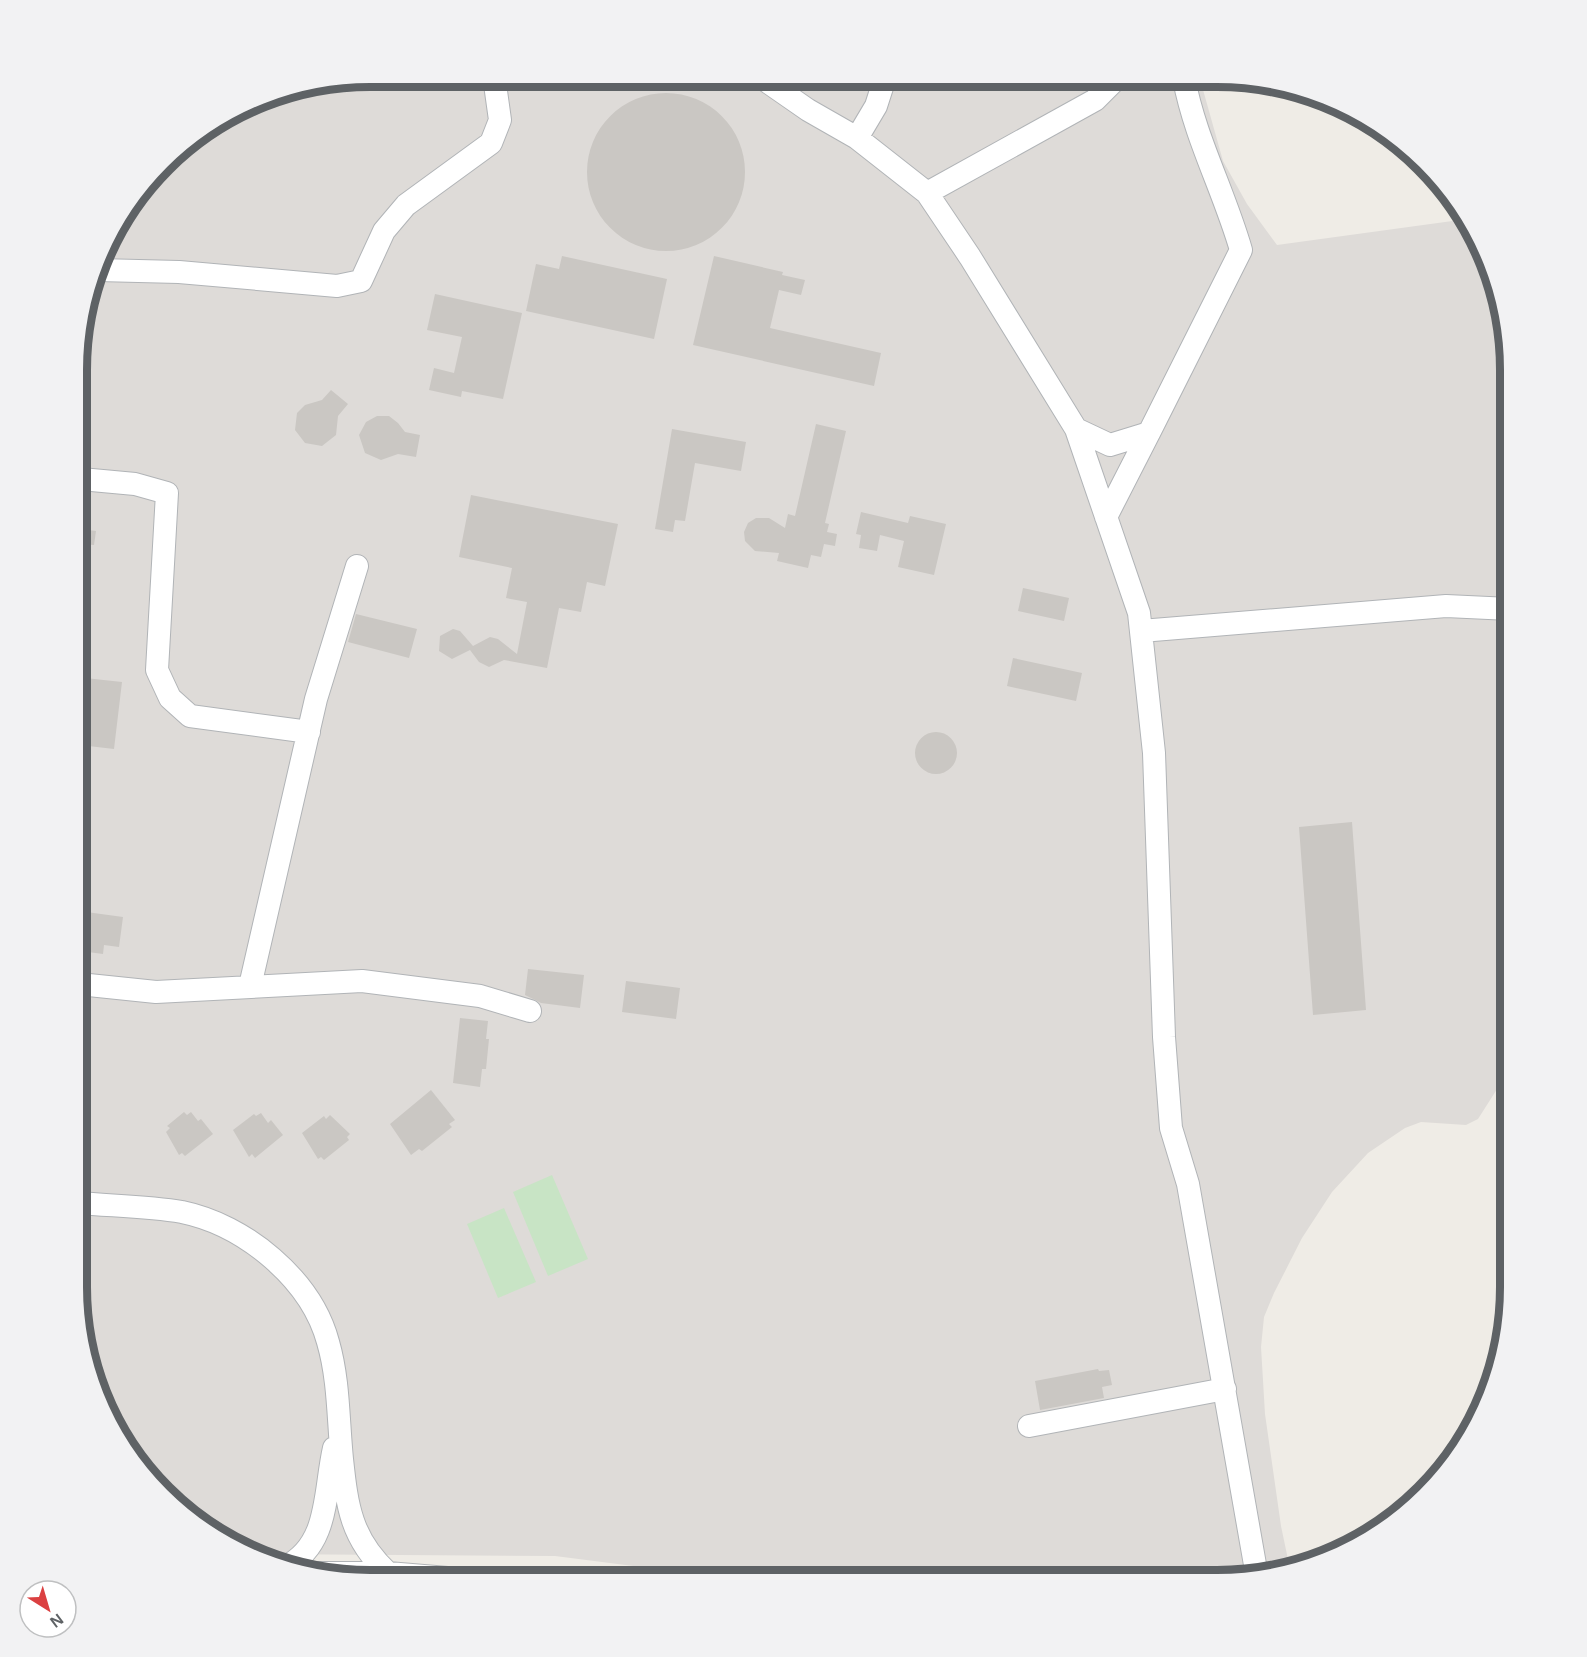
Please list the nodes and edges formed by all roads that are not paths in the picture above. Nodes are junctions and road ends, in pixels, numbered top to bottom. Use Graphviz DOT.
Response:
graph roads {
  1 [pos="495,87"];
  2 [pos="775,87"];
  3 [pos="882,87"];
  4 [pos="1108,87"];
  5 [pos="1185,87"];
  6 [pos="857,138"];
  7 [pos="927,193"];
  8 [pos="105,270"];
  9 [pos="1076,429"];
  10 [pos="1149,433"];
  11 [pos="87,480"];
  12 [pos="1106,517"];
  13 [pos="357,566"];
  14 [pos="1500,609"];
  15 [pos="1141,631"];
  16 [pos="309,732"];
  17 [pos="87,985"];
  18 [pos="250,986"];
  19 [pos="530,1011"];
  20 [pos="87,1204"];
  21 [pos="1225,1389"];
  22 [pos="1029,1425"];
  23 [pos="339,1429"];
  24 [pos="296,1560"];
  25 [pos="1256,1568"];
  26 [pos="385,1570"];
  1 -- 8 [label="street"];
  2 -- 6 [label="street"];
  3 -- 6 [label="street"];
  4 -- 7 [label="street"];
  5 -- 10 [label="street"];
  6 -- 7 [label="street"];
  7 -- 9 [label="street"];
  9 -- 10 [label="street"];
  9 -- 12 [label="street"];
  10 -- 12 [label="street"];
  11 -- 16 [label="street"];
  12 -- 15 [label="street"];
  13 -- 16 [label="street"];
  14 -- 15 [label="street"];
  15 -- 21 [label="street"];
  16 -- 18 [label="street"];
  17 -- 18 [label="street"];
  18 -- 19 [label="street"];
  20 -- 23 [label="street"];
  21 -- 22 [label="street"];
  21 -- 25 [label="street"];
  23 -- 24 [label="street"];
  23 -- 26 [label="street"];
}
